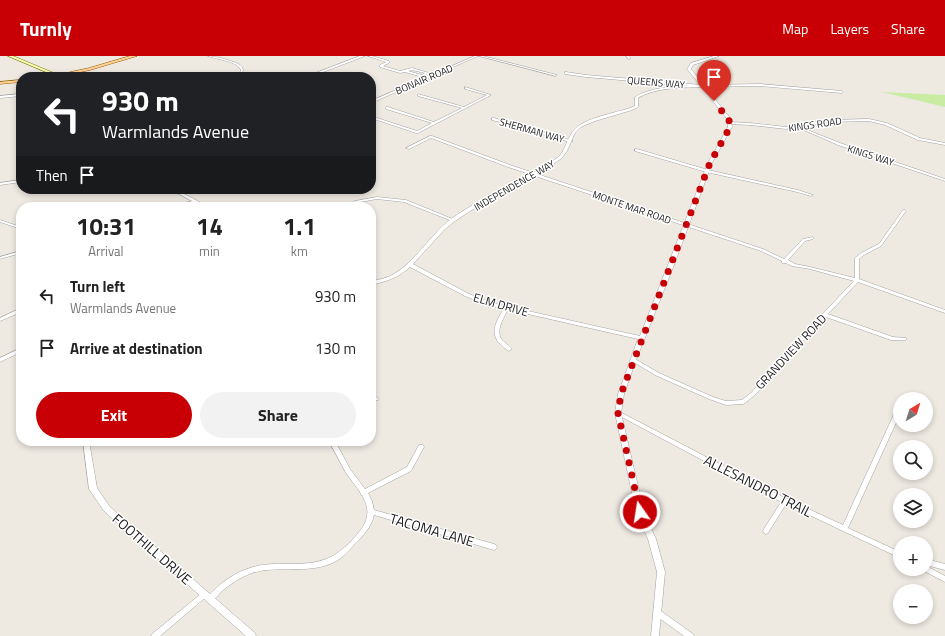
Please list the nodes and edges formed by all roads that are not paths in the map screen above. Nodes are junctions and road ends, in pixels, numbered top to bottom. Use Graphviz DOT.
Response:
graph roads {
  1 [pos="10,56"];
  2 [pos="135,56"];
  3 [pos="209,56"];
  4 [pos="363,56"];
  5 [pos="369,56"];
  6 [pos="477,56"];
  7 [pos="480,56"];
  8 [pos="715,56"];
  9 [pos="405,71"];
  10 [pos="51,72"];
  11 [pos="77,72"];
  12 [pos="241,72"];
  13 [pos="320,72"];
  14 [pos="566,73"];
  15 [pos="556,75"];
  16 [pos="16,81"];
  17 [pos="0,83"];
  18 [pos="702,86"];
  19 [pos="466,88"];
  20 [pos="842,92"];
  21 [pos="16,95"];
  22 [pos="419,95"];
  23 [pos="0,97"];
  24 [pos="376,100"];
  25 [pos="387,108"];
  26 [pos="464,108"];
  27 [pos="376,119"];
  28 [pos="492,119"];
  29 [pos="434,123"];
  30 [pos="730,123"];
  31 [pos="798,127"];
  32 [pos="571,142"];
  33 [pos="945,144"];
  34 [pos="408,148"];
  35 [pos="636,150"];
  36 [pos="706,171"];
  37 [pos="533,173"];
  38 [pos="945,180"];
  39 [pos="16,182"];
  40 [pos="0,184"];
  41 [pos="182,194"];
  42 [pos="811,196"];
  43 [pos="195,201"];
  44 [pos="192,202"];
  45 [pos="355,202"];
  46 [pos="904,211"];
  47 [pos="453,220"];
  48 [pos="0,221"];
  49 [pos="686,225"];
  50 [pos="16,226"];
  51 [pos="812,238"];
  52 [pos="16,253"];
  53 [pos="0,258"];
  54 [pos="784,262"];
  55 [pos="411,265"];
  56 [pos="857,280"];
  57 [pos="376,282"];
  58 [pos="506,308"];
  59 [pos="16,312"];
  60 [pos="945,312"];
  61 [pos="825,315"];
  62 [pos="0,320"];
  63 [pos="642,338"];
  64 [pos="904,340"];
  65 [pos="509,349"];
  66 [pos="16,352"];
  67 [pos="0,360"];
  68 [pos="633,360"];
  69 [pos="618,413"];
  70 [pos="893,423"];
  71 [pos="87,446"];
  72 [pos="335,446"];
  73 [pos="421,447"];
  74 [pos="363,492"];
  75 [pos="785,501"];
  76 [pos="371,512"];
  77 [pos="844,529"];
  78 [pos="766,531"];
  79 [pos="494,548"];
  80 [pos="893,552"];
  81 [pos="933,564"];
  82 [pos="945,567"];
  83 [pos="933,573"];
  84 [pos="945,579"];
  85 [pos="207,597"];
  86 [pos="658,613"];
  87 [pos="155,636"];
  88 [pos="252,636"];
  89 [pos="655,636"];
  90 [pos="690,636"];
  1 -- 10 [label="main road"];
  2 -- 11 [label="main road"];
  3 -- 12 [label="street"];
  4 -- 13 [label="street"];
  5 -- 9 [label="street"];
  6 -- 24 [label="street, BONAIR ROAD"];
  7 -- 15 [label="street"];
  8 -- 18 [label="street"];
  9 -- 9 [label="street"];
  14 -- 18 [label="street, QUEENS WAY"];
  16 -- 17 [label="main road"];
  18 -- 20 [label="street, QUEENS WAY"];
  18 -- 30 [label="street"];
  18 -- 32 [label="street, INDEPENDENCE WAY"];
  19 -- 26 [label="street"];
  21 -- 23 [label="street"];
  22 -- 26 [label="street"];
  25 -- 29 [label="street"];
  26 -- 29 [label="street"];
  27 -- 29 [label="street"];
  28 -- 32 [label="street, SHERMAN WAY"];
  30 -- 31 [label="street, KINGS ROAD"];
  30 -- 36 [label="street"];
  31 -- 33 [label="street, KINGS ROAD"];
  31 -- 38 [label="street, KINGS WAY"];
  32 -- 37 [label="street, INDEPENDENCE WAY"];
  34 -- 37 [label="street, MONTE MAR ROAD"];
  35 -- 36 [label="street"];
  36 -- 42 [label="street"];
  36 -- 49 [label="street"];
  37 -- 47 [label="street, INDEPENDENCE WAY"];
  37 -- 49 [label="street, MONTE MAR ROAD"];
  39 -- 40 [label="street"];
  41 -- 43 [label="street"];
  43 -- 44 [label="street"];
  45 -- 47 [label="street"];
  46 -- 56 [label="street"];
  47 -- 55 [label="street, INDEPENDENCE WAY"];
  48 -- 50 [label="street"];
  49 -- 54 [label="street, MONTE MAR ROAD"];
  49 -- 63 [label="street"];
  51 -- 54 [label="street"];
  52 -- 53 [label="street"];
  54 -- 56 [label="street, MONTE MAR ROAD"];
  55 -- 57 [label="street"];
  55 -- 58 [label="street, ELM DRIVE"];
  56 -- 60 [label="street, MONTE MAR ROAD"];
  56 -- 61 [label="street, GRANDVIEW ROAD"];
  58 -- 63 [label="street, ELM DRIVE"];
  58 -- 65 [label="street"];
  59 -- 62 [label="street"];
  61 -- 64 [label="street"];
  61 -- 68 [label="street, GRANDVIEW ROAD"];
  63 -- 68 [label="street"];
  66 -- 67 [label="street"];
  68 -- 69 [label="street"];
  69 -- 75 [label="street, ALLESANDRO TRAIL"];
  69 -- 86 [label="street"];
  70 -- 77 [label="street"];
  71 -- 85 [label="street, FOOTHILL DRIVE"];
  72 -- 74 [label="street"];
  73 -- 74 [label="street"];
  74 -- 76 [label="street"];
  75 -- 77 [label="street, ALLESANDRO TRAIL"];
  75 -- 78 [label="street"];
  76 -- 79 [label="street, TACOMA LANE"];
  76 -- 85 [label="street"];
  77 -- 80 [label="street, ALLESANDRO TRAIL"];
  81 -- 82 [label="street"];
  83 -- 84 [label="street"];
  85 -- 87 [label="street"];
  85 -- 88 [label="street, FOOTHILL DRIVE"];
  86 -- 89 [label="street"];
  86 -- 90 [label="street"];
}
